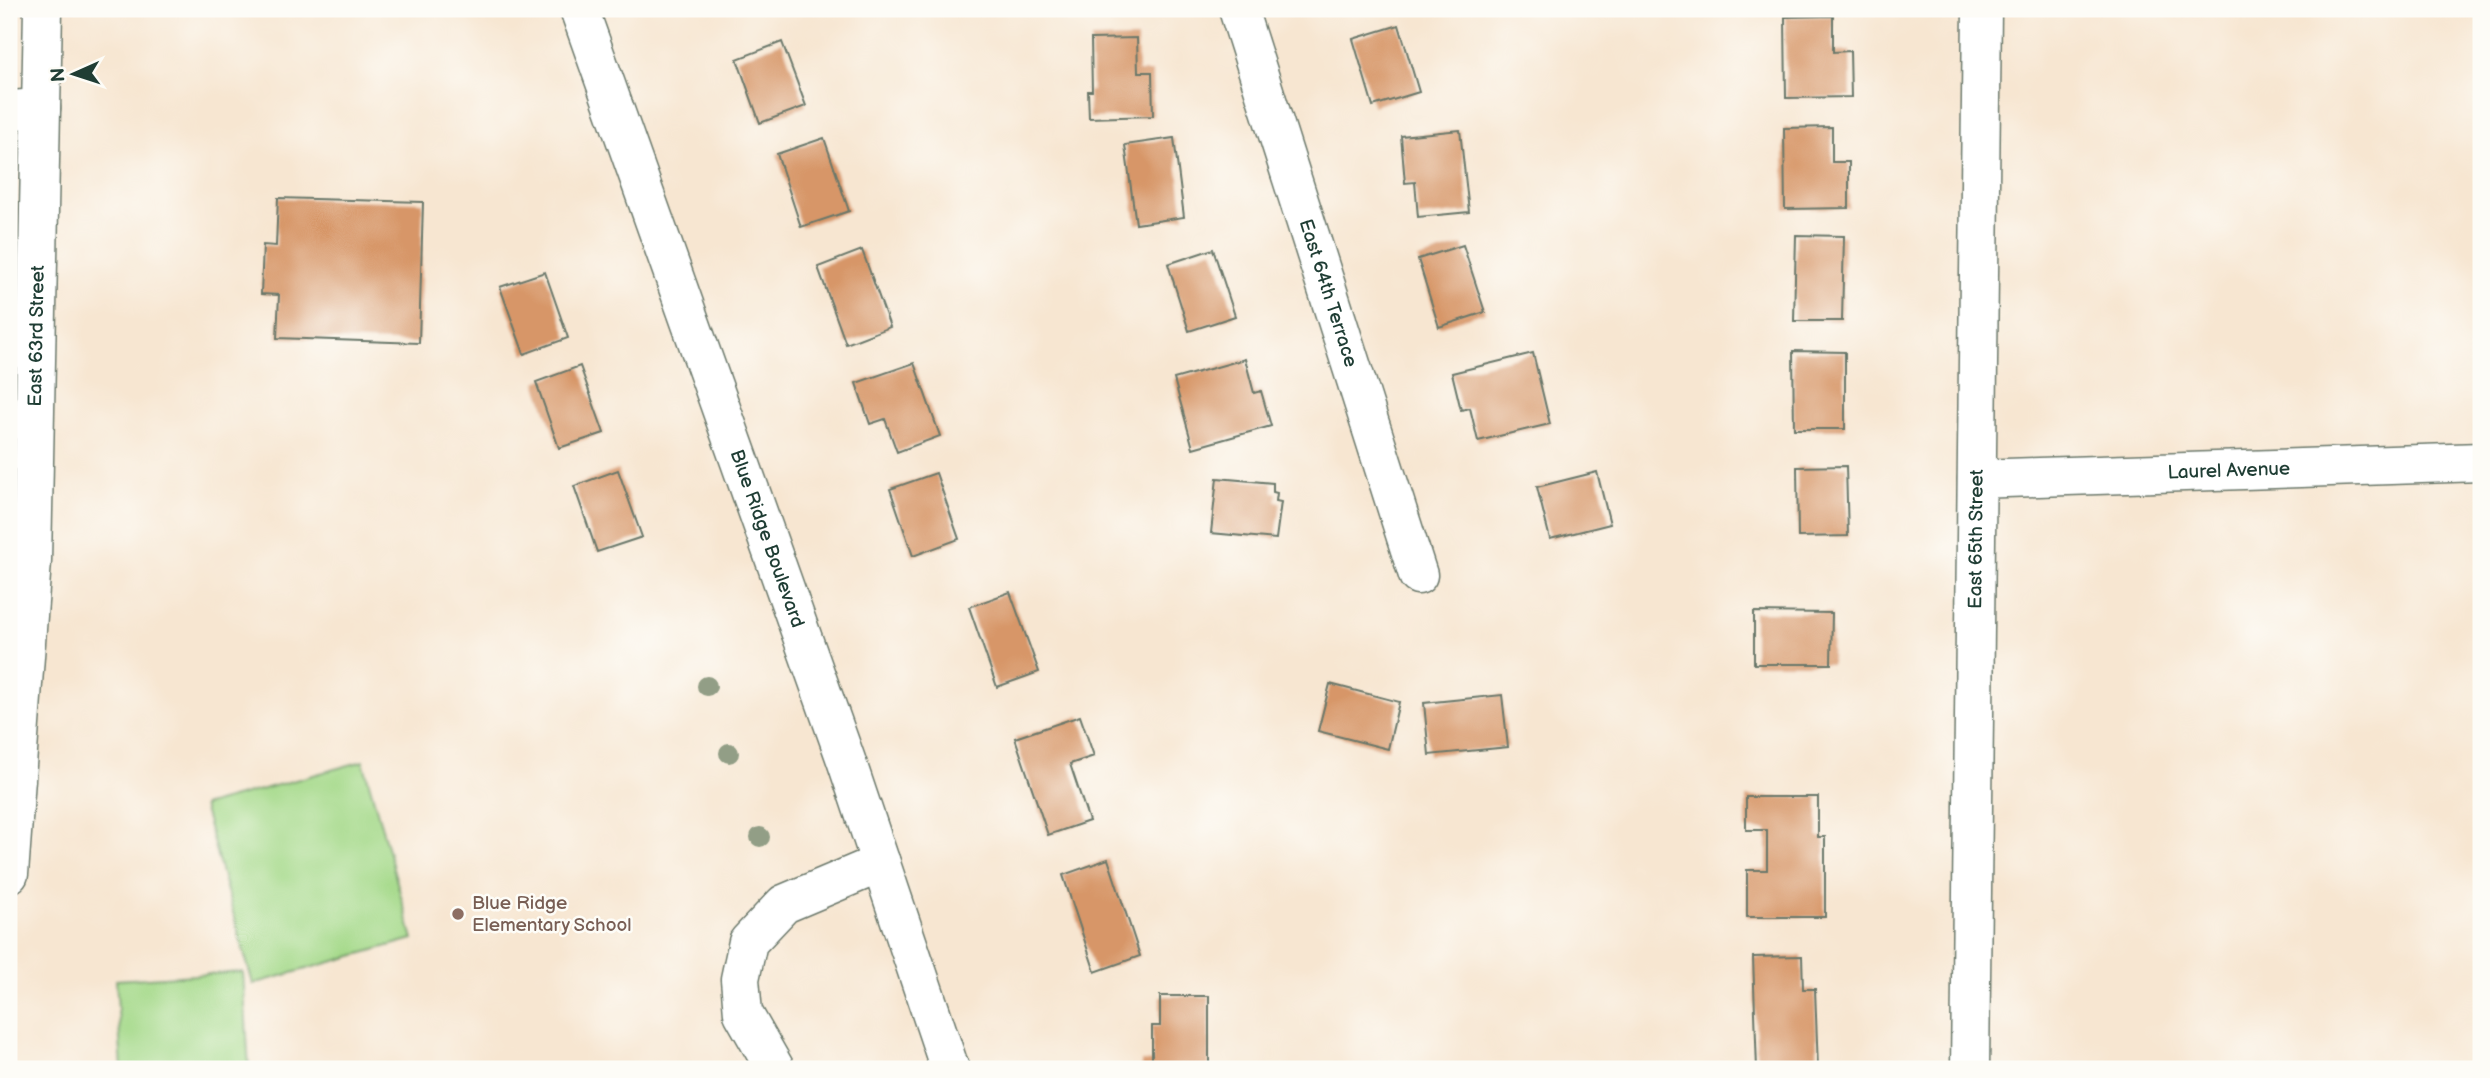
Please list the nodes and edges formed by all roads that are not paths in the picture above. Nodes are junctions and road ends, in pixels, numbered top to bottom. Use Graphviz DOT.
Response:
graph roads {
  1 [pos="43,9"];
  2 [pos="579,9"];
  3 [pos="1238,9"];
  4 [pos="1982,9"];
  5 [pos="25,109"];
  6 [pos="2481,462"];
  7 [pos="1978,479"];
  8 [pos="20,550"];
  9 [pos="1418,575"];
  10 [pos="881,863"];
  11 [pos="9,866"];
  12 [pos="941,1067"];
  13 [pos="777,1069"];
  14 [pos="1970,1069"];
  1 -- 5 [label="street, East 63rd Street"];
  2 -- 10 [label="street, Blue Ridge Boulevard"];
  3 -- 9 [label="street, East 64th Terrace"];
  4 -- 7 [label="street, East 65th Street"];
  5 -- 8 [label="street, East 63rd Street"];
  6 -- 7 [label="street, Laurel Avenue"];
  7 -- 14 [label="street, East 65th Street"];
  8 -- 11 [label="street, East 63rd Street"];
  10 -- 12 [label="street, Blue Ridge Boulevard"];
  10 -- 13 [label="street"];
}
